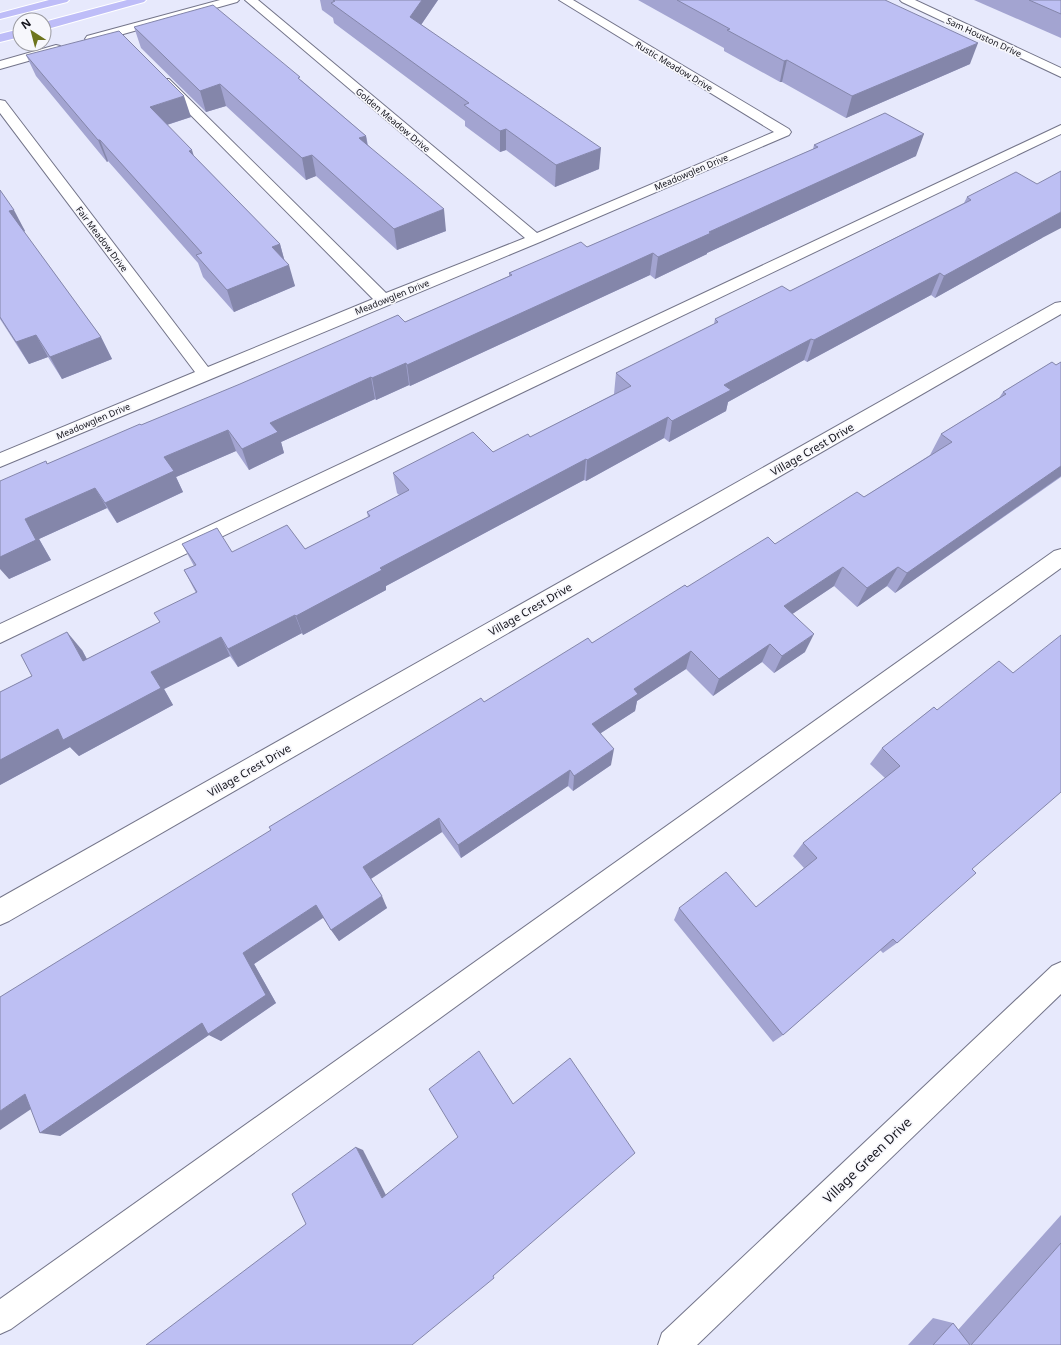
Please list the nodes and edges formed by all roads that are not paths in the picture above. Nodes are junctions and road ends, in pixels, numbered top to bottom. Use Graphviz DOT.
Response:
graph roads {
  1 [pos="63,0"];
  2 [pos="140,0"];
  3 [pos="232,0"];
  4 [pos="251,0"];
  5 [pos="565,0"];
  6 [pos="906,0"];
  7 [pos="0,16"];
  8 [pos="52,24"];
  9 [pos="116,32"];
  10 [pos="12,34"];
  11 [pos="0,38"];
  12 [pos="80,42"];
  13 [pos="127,44"];
  14 [pos="65,46"];
  15 [pos="0,65"];
  16 [pos="155,71"];
  17 [pos="1061,73"];
  18 [pos="0,104"];
  19 [pos="1061,129"];
  20 [pos="784,132"];
  21 [pos="535,239"];
  22 [pos="384,300"];
  23 [pos="1061,307"];
  24 [pos="205,374"];
  25 [pos="2,454"];
  26 [pos="1061,557"];
  27 [pos="0,634"];
  28 [pos="0,912"];
  29 [pos="1061,975"];
  30 [pos="0,1318"];
  31 [pos="674,1345"];
  1 -- 7 [label="main road"];
  2 -- 8 [label="main road"];
  3 -- 9 [label="street"];
  4 -- 21 [label="street, Golden Meadow Drive"];
  5 -- 20 [label="street, Rustic Meadow Drive"];
  6 -- 17 [label="street, Sam Houston Drive"];
  9 -- 12 [label="street"];
  9 -- 13 [label="street"];
  10 -- 11 [label="main road"];
  14 -- 15 [label="street"];
  16 -- 22 [label="street"];
  18 -- 24 [label="street, Fair Meadow Drive"];
  19 -- 27 [label="street"];
  20 -- 21 [label="street, Meadowglen Drive"];
  21 -- 22 [label="street, Meadowglen Drive"];
  22 -- 24 [label="street, Meadowglen Drive"];
  23 -- 28 [label="street, Village Crest Drive"];
  24 -- 25 [label="street, Meadowglen Drive"];
  26 -- 30 [label="street"];
  29 -- 31 [label="street, Village Green Drive"];
}
